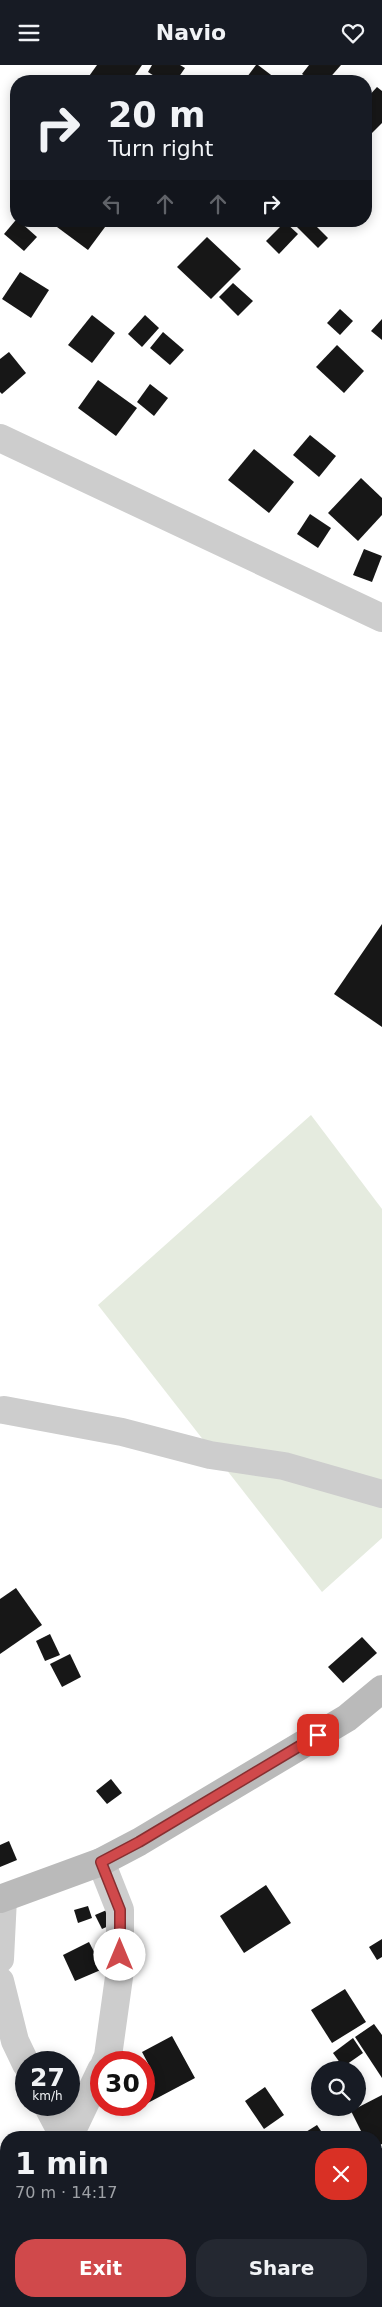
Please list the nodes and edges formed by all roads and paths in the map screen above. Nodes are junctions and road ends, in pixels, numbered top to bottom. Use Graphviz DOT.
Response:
graph roads {
  1 [pos="0,438"];
  2 [pos="382,618"];
  3 [pos="4,1410"];
  4 [pos="382,1494"];
  5 [pos="382,1689"];
  6 [pos="101,1862"];
  7 [pos="1,1898"];
  8 [pos="0,1959"];
  9 [pos="0,1981"];
  10 [pos="20,2051"];
  11 [pos="109,2051"];
  12 [pos="90,2092"];
  13 [pos="53,2116"];
  14 [pos="61,2131"];
  15 [pos="72,2131"];
  1 -- 2 [label="street"];
  3 -- 4 [label="street"];
  5 -- 6 [label="main road"];
  6 -- 7 [label="main road"];
  6 -- 11 [label="street"];
  7 -- 8 [label="street"];
  9 -- 10 [label="street"];
  12 -- 15 [label="street"];
  13 -- 14 [label="street"];
}
